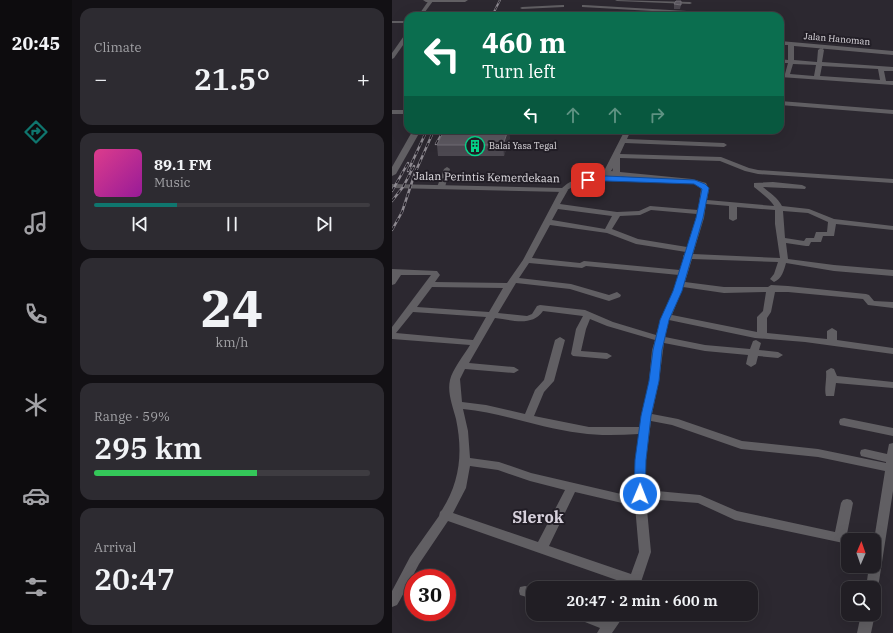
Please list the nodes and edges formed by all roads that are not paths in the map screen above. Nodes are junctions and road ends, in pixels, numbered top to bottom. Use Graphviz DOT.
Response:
graph roads {
  1 [pos="420,0"];
  2 [pos="428,0"];
  3 [pos="465,0"];
  4 [pos="470,0"];
  5 [pos="553,0"];
  6 [pos="585,0"];
  7 [pos="589,0"];
  8 [pos="618,0"];
  9 [pos="627,0"];
  10 [pos="453,1"];
  11 [pos="525,1"];
  12 [pos="691,2"];
  13 [pos="584,6"];
  14 [pos="522,8"];
  15 [pos="620,10"];
  16 [pos="422,12"];
  17 [pos="523,12"];
  18 [pos="579,12"];
  19 [pos="653,12"];
  20 [pos="687,12"];
  21 [pos="392,22"];
  22 [pos="404,22"];
  23 [pos="404,40"];
  24 [pos="784,43"];
  25 [pos="791,44"];
  26 [pos="821,50"];
  27 [pos="893,53"];
  28 [pos="392,57"];
  29 [pos="784,61"];
  30 [pos="791,62"];
  31 [pos="819,64"];
  32 [pos="882,69"];
  33 [pos="893,69"];
  34 [pos="784,76"];
  35 [pos="787,76"];
  36 [pos="817,78"];
  37 [pos="883,82"];
  38 [pos="893,83"];
  39 [pos="784,103"];
  40 [pos="392,112"];
  41 [pos="404,112"];
  42 [pos="893,112"];
  43 [pos="415,134"];
  44 [pos="626,134"];
  45 [pos="623,141"];
  46 [pos="724,145"];
  47 [pos="616,156"];
  48 [pos="446,169"];
  49 [pos="392,174"];
  50 [pos="606,176"];
  51 [pos="615,176"];
  52 [pos="893,180"];
  53 [pos="392,186"];
  54 [pos="441,187"];
  55 [pos="802,187"];
  56 [pos="564,190"];
  57 [pos="703,202"];
  58 [pos="733,204"];
  59 [pos="556,206"];
  60 [pos="779,208"];
  61 [pos="700,212"];
  62 [pos="617,214"];
  63 [pos="733,219"];
  64 [pos="832,221"];
  65 [pos="547,222"];
  66 [pos="893,228"];
  67 [pos="608,230"];
  68 [pos="781,240"];
  69 [pos="688,253"];
  70 [pos="527,260"];
  71 [pos="783,260"];
  72 [pos="395,272"];
  73 [pos="682,273"];
  74 [pos="893,273"];
  75 [pos="774,279"];
  76 [pos="392,282"];
  77 [pos="512,283"];
  78 [pos="431,284"];
  79 [pos="679,284"];
  80 [pos="771,288"];
  81 [pos="617,295"];
  82 [pos="893,304"];
  83 [pos="412,309"];
  84 [pos="588,314"];
  85 [pos="492,315"];
  86 [pos="666,317"];
  87 [pos="393,330"];
  88 [pos="832,331"];
  89 [pos="660,339"];
  90 [pos="560,340"];
  91 [pos="832,342"];
  92 [pos="475,343"];
  93 [pos="757,344"];
  94 [pos="893,351"];
  95 [pos="778,355"];
  96 [pos="607,356"];
  97 [pos="751,364"];
  98 [pos="463,366"];
  99 [pos="514,370"];
  100 [pos="893,385"];
  101 [pos="830,394"];
  102 [pos="457,405"];
  103 [pos="646,416"];
  104 [pos="528,418"];
  105 [pos="844,422"];
  106 [pos="645,430"];
  107 [pos="893,432"];
  108 [pos="865,453"];
  109 [pos="892,458"];
  110 [pos="464,461"];
  111 [pos="572,487"];
  112 [pos="640,498"];
  113 [pos="847,503"];
  114 [pos="444,516"];
  115 [pos="845,533"];
  116 [pos="878,533"];
  117 [pos="841,538"];
  118 [pos="541,549"];
  119 [pos="627,581"];
  120 [pos="636,581"];
  121 [pos="392,601"];
  122 [pos="592,621"];
  123 [pos="613,621"];
  124 [pos="867,621"];
  125 [pos="607,630"];
  126 [pos="864,633"];
  1 -- 2 [label="street"];
  2 -- 10 [label="street"];
  2 -- 16 [label="street"];
  3 -- 10 [label="street"];
  4 -- 10 [label="street"];
  5 -- 14 [label="street"];
  6 -- 7 [label="street"];
  7 -- 13 [label="street"];
  8 -- 9 [label="street"];
  9 -- 12 [label="street"];
  9 -- 15 [label="street"];
  11 -- 14 [label="street"];
  12 -- 20 [label="street"];
  13 -- 15 [label="street"];
  13 -- 18 [label="street"];
  14 -- 17 [label="street"];
  15 -- 19 [label="street"];
  21 -- 22 [label="street"];
  23 -- 28 [label="street"];
  24 -- 25 [label="street, Jalan Hanoman"];
  25 -- 27 [label="street, Jalan Hanoman"];
  25 -- 30 [label="street"];
  26 -- 31 [label="street"];
  29 -- 30 [label="street"];
  30 -- 31 [label="street"];
  30 -- 35 [label="street"];
  31 -- 32 [label="street"];
  31 -- 36 [label="street"];
  32 -- 33 [label="street"];
  32 -- 37 [label="street"];
  34 -- 35 [label="street"];
  35 -- 36 [label="street"];
  36 -- 37 [label="street"];
  37 -- 38 [label="street"];
  39 -- 42 [label="street"];
  40 -- 41 [label="street"];
  43 -- 49 [label="street"];
  44 -- 45 [label="street"];
  45 -- 46 [label="street"];
  45 -- 47 [label="street"];
  47 -- 50 [label="street"];
  47 -- 51 [label="street"];
  47 -- 52 [label="street"];
  48 -- 54 [label="street"];
  50 -- 51 [label="street, Jalan Perintis Kemerdekaan"];
  50 -- 56 [label="street, Jalan Perintis Kemerdekaan"];
  51 -- 57 [label="street"];
  53 -- 54 [label="street, Jalan Perintis Kemerdekaan"];
  54 -- 56 [label="street, Jalan Perintis Kemerdekaan"];
  55 -- 60 [label="street"];
  56 -- 59 [label="street"];
  57 -- 58 [label="street"];
  57 -- 61 [label="street"];
  58 -- 60 [label="street"];
  58 -- 63 [label="street"];
  59 -- 62 [label="street"];
  59 -- 65 [label="street"];
  60 -- 64 [label="street"];
  60 -- 68 [label="street"];
  61 -- 62 [label="street"];
  61 -- 69 [label="street"];
  62 -- 67 [label="street"];
  64 -- 66 [label="street"];
  64 -- 68 [label="street"];
  65 -- 67 [label="street"];
  65 -- 70 [label="street"];
  67 -- 69 [label="street"];
  68 -- 71 [label="street"];
  69 -- 71 [label="street"];
  69 -- 73 [label="street"];
  70 -- 73 [label="street"];
  70 -- 77 [label="street"];
  71 -- 74 [label="street"];
  71 -- 75 [label="street"];
  72 -- 76 [label="street"];
  72 -- 78 [label="street"];
  73 -- 79 [label="street"];
  77 -- 78 [label="street"];
  77 -- 81 [label="street"];
  77 -- 85 [label="street"];
  78 -- 83 [label="street"];
  79 -- 80 [label="street"];
  79 -- 86 [label="street"];
  80 -- 82 [label="street"];
  80 -- 93 [label="street"];
  83 -- 85 [label="street"];
  83 -- 87 [label="street"];
  84 -- 85 [label="street"];
  84 -- 89 [label="street"];
  84 -- 96 [label="street"];
  85 -- 92 [label="street"];
  86 -- 89 [label="street"];
  86 -- 93 [label="street"];
  87 -- 92 [label="street"];
  88 -- 91 [label="street"];
  89 -- 93 [label="street"];
  89 -- 103 [label="street"];
  90 -- 104 [label="street"];
  91 -- 93 [label="street"];
  91 -- 94 [label="street"];
  92 -- 98 [label="street"];
  93 -- 95 [label="street"];
  93 -- 97 [label="street"];
  98 -- 99 [label="street"];
  98 -- 102 [label="street"];
  100 -- 101 [label="street"];
  102 -- 104 [label="street"];
  102 -- 110 [label="street"];
  103 -- 106 [label="street"];
  103 -- 109 [label="street"];
  104 -- 106 [label="street"];
  105 -- 107 [label="street"];
  106 -- 112 [label="street"];
  108 -- 109 [label="street"];
  109 -- 116 [label="street"];
  110 -- 111 [label="street"];
  110 -- 114 [label="street"];
  111 -- 112 [label="street"];
  111 -- 118 [label="street"];
  112 -- 117 [label="street"];
  112 -- 120 [label="street"];
  113 -- 115 [label="street"];
  114 -- 118 [label="street"];
  114 -- 121 [label="street"];
  118 -- 119 [label="street"];
  122 -- 125 [label="street"];
  123 -- 125 [label="street"];
  124 -- 126 [label="street"];
}
